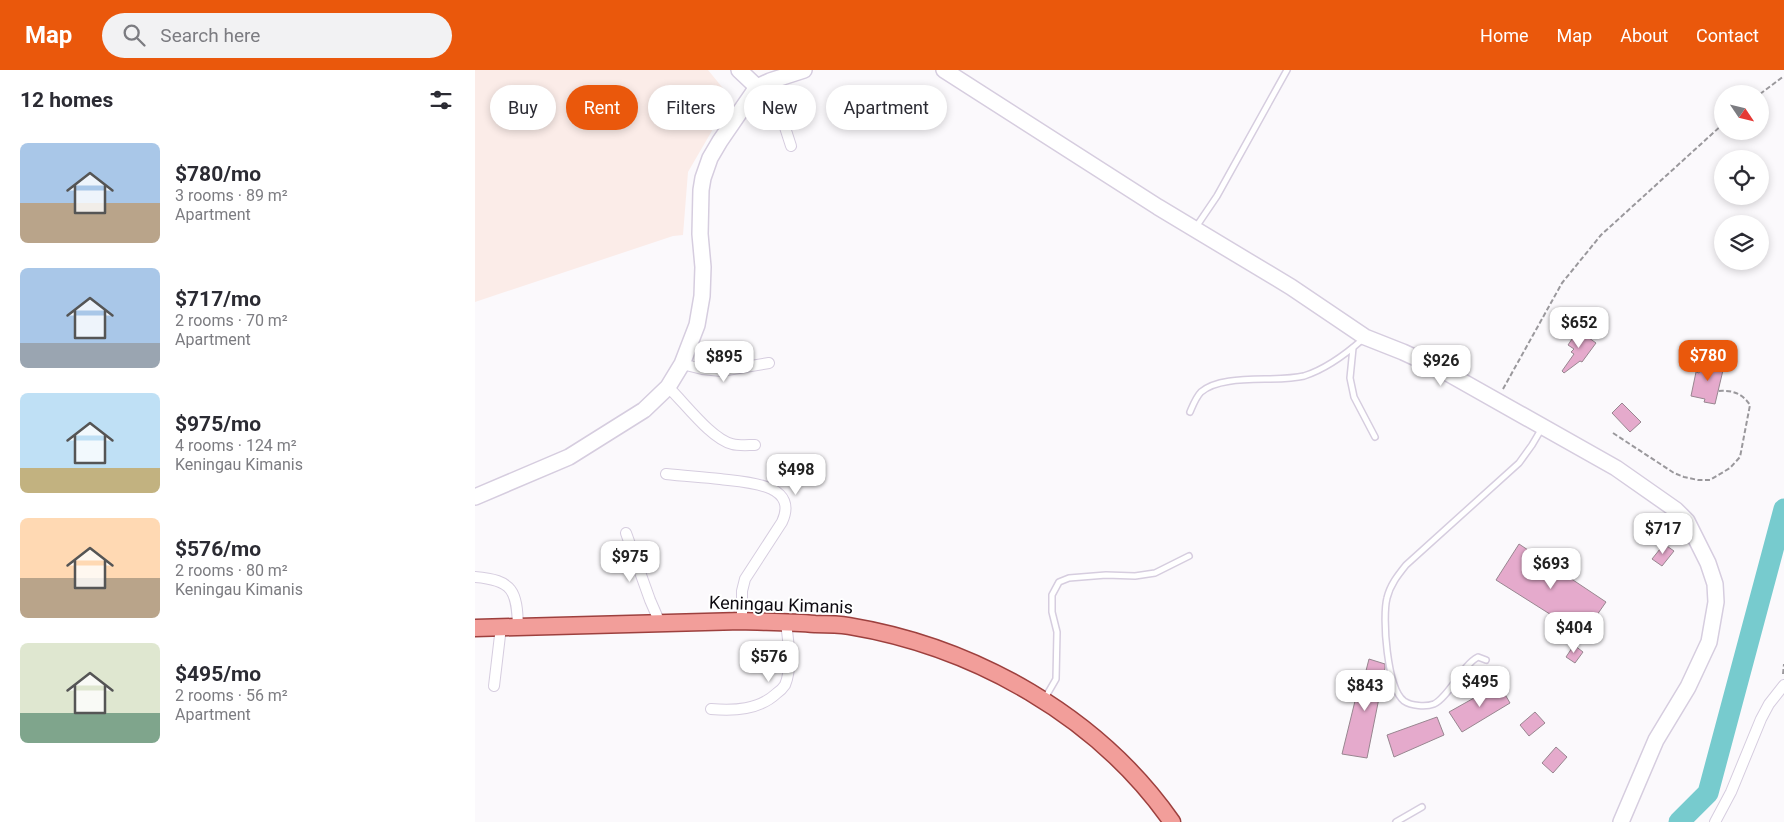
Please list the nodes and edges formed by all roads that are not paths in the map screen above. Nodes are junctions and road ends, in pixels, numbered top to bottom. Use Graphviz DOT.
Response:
graph roads {
  1 [pos="739,70"];
  2 [pos="803,70"];
  3 [pos="1287,70"];
  4 [pos="951,71"];
  5 [pos="763,84"];
  6 [pos="791,146"];
  7 [pos="1195,230"];
  8 [pos="1365,337"];
  9 [pos="1353,347"];
  10 [pos="769,363"];
  11 [pos="682,364"];
  12 [pos="667,387"];
  13 [pos="1190,412"];
  14 [pos="1542,428"];
  15 [pos="1375,437"];
  16 [pos="755,445"];
  17 [pos="666,474"];
  18 [pos="475,497"];
  19 [pos="626,533"];
  20 [pos="1189,556"];
  21 [pos="475,577"];
  22 [pos="743,622"];
  23 [pos="786,622"];
  24 [pos="660,623"];
  25 [pos="509,627"];
  26 [pos="475,628"];
  27 [pos="1486,660"];
  28 [pos="1784,685"];
  29 [pos="494,686"];
  30 [pos="1044,701"];
  31 [pos="711,709"];
  32 [pos="1422,807"];
  33 [pos="1172,822"];
  34 [pos="1396,822"];
  35 [pos="1621,822"];
  36 [pos="1715,822"];
  1 -- 5 [label="street"];
  2 -- 5 [label="street"];
  3 -- 7 [label="lane"];
  4 -- 7 [label="street"];
  5 -- 6 [label="street"];
  5 -- 11 [label="street"];
  7 -- 8 [label="street"];
  8 -- 9 [label="lane"];
  8 -- 14 [label="street"];
  9 -- 13 [label="lane"];
  9 -- 15 [label="lane"];
  10 -- 11 [label="street"];
  11 -- 12 [label="street"];
  12 -- 16 [label="street"];
  12 -- 18 [label="street"];
  14 -- 27 [label="lane"];
  14 -- 35 [label="street"];
  17 -- 22 [label="street"];
  19 -- 24 [label="street"];
  20 -- 30 [label="lane"];
  21 -- 25 [label="street"];
  22 -- 23 [label="main road, Keningau Kimanis"];
  22 -- 24 [label="main road, Keningau Kimanis"];
  23 -- 30 [label="main road, Keningau Kimanis"];
  23 -- 31 [label="street"];
  24 -- 25 [label="main road, Keningau Kimanis"];
  25 -- 26 [label="main road, Keningau Kimanis"];
  25 -- 29 [label="street"];
  28 -- 36 [label="street"];
  30 -- 33 [label="main road, Keningau Kimanis"];
  32 -- 34 [label="lane"];
}
